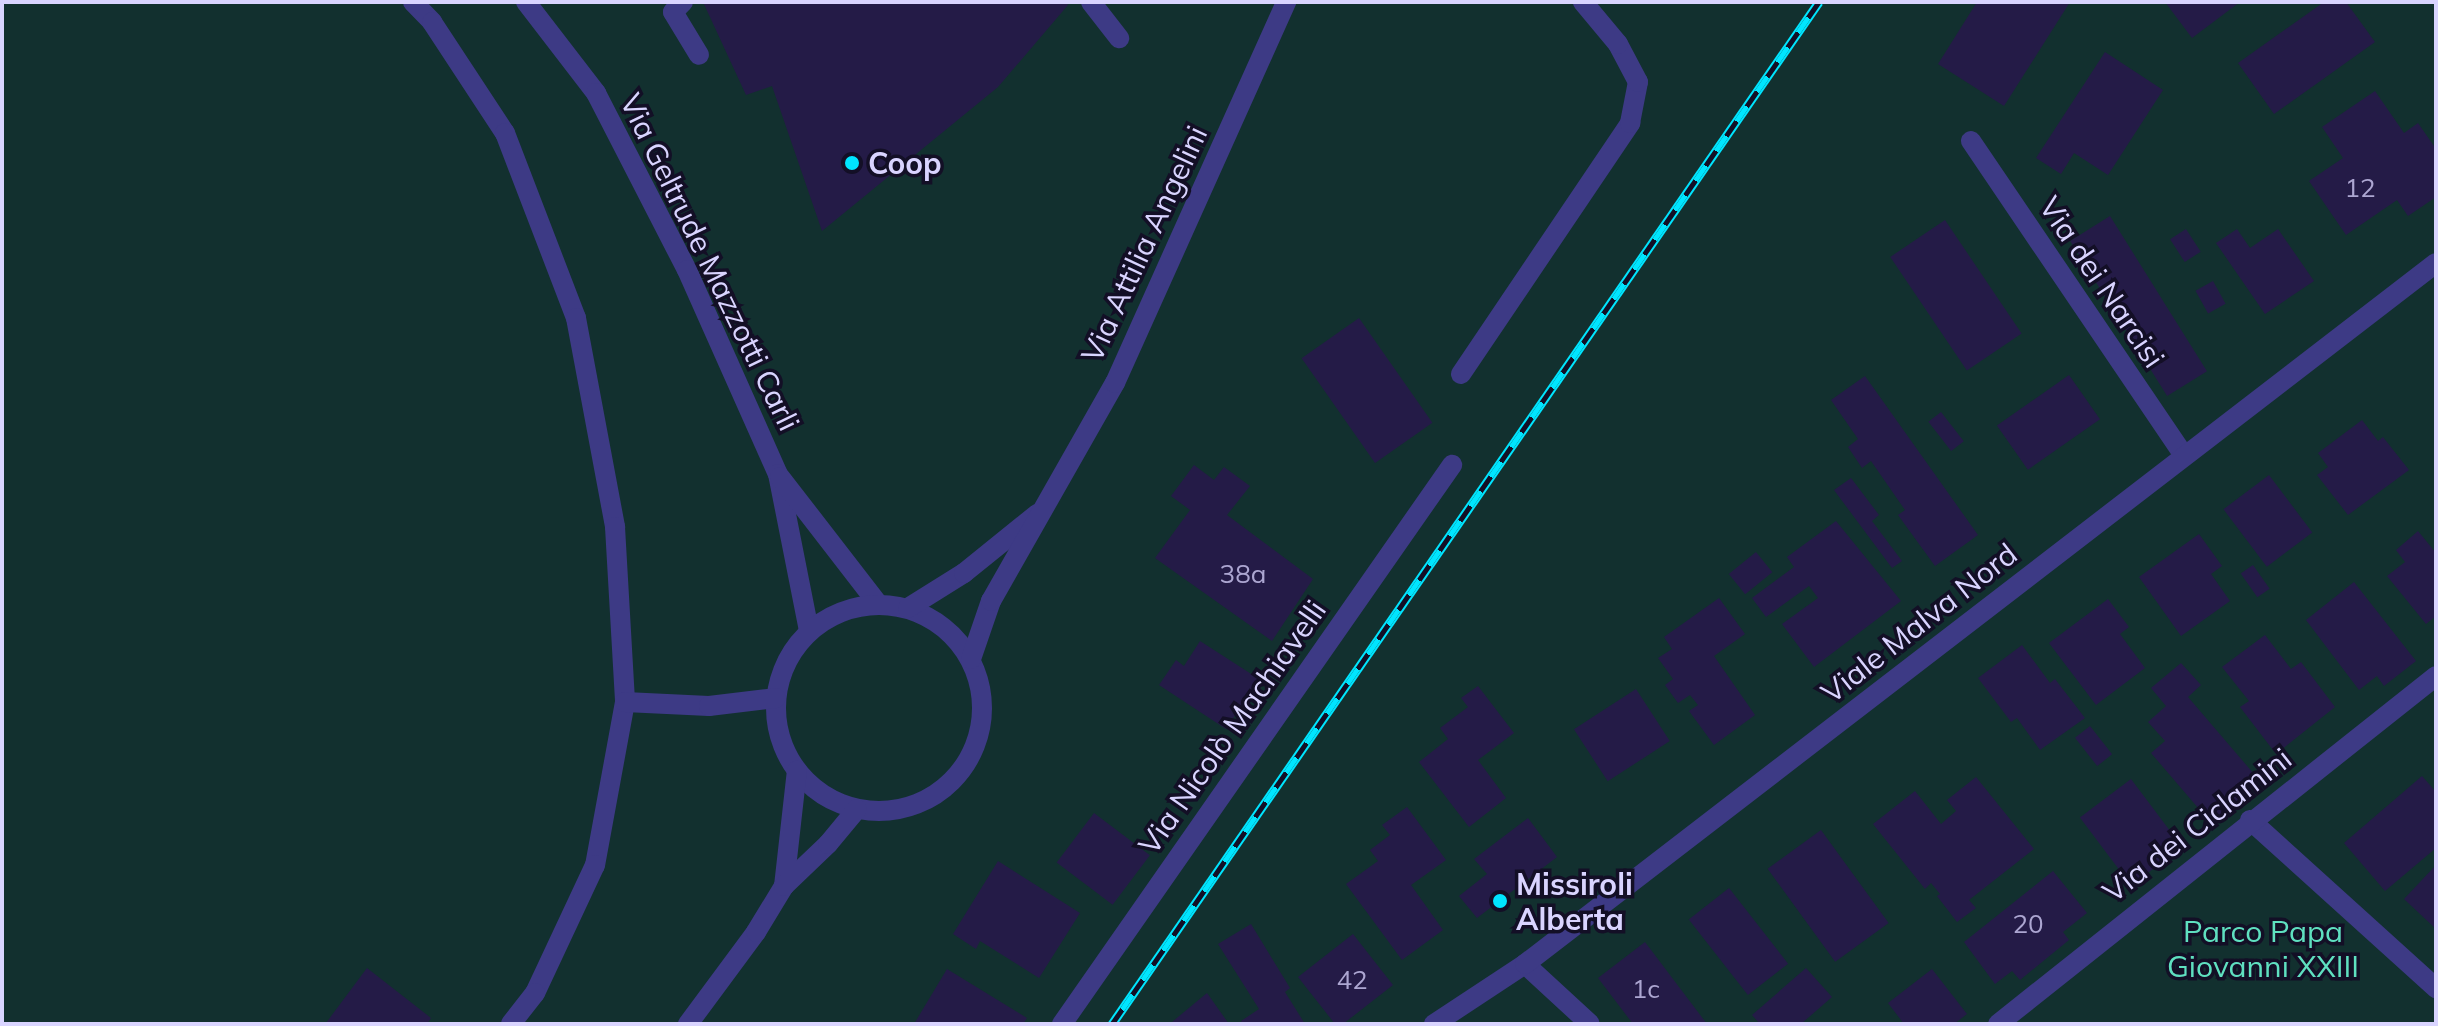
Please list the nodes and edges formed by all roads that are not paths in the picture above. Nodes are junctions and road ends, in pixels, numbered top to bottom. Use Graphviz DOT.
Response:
graph roads {
  1 [pos="413,2"];
  2 [pos="526,2"];
  3 [pos="683,2"];
  4 [pos="1091,2"];
  5 [pos="1286,2"];
  6 [pos="1583,2"];
  7 [pos="1119,38"];
  8 [pos="699,55"];
  9 [pos="1971,141"];
  10 [pos="2436,263"];
  11 [pos="1461,374"];
  12 [pos="2184,456"];
  13 [pos="1452,465"];
  14 [pos="778,474"];
  15 [pos="1047,507"];
  16 [pos="878,604"];
  17 [pos="908,608"];
  18 [pos="809,631"];
  19 [pos="971,659"];
  20 [pos="2436,676"];
  21 [pos="776,698"];
  22 [pos="625,702"];
  23 [pos="797,771"];
  24 [pos="857,809"];
  25 [pos="2250,820"];
  26 [pos="784,886"];
  27 [pos="1525,964"];
  28 [pos="2436,988"];
  29 [pos="2010,1021"];
  30 [pos="511,1024"];
  31 [pos="688,1024"];
  32 [pos="1062,1024"];
  33 [pos="1434,1024"];
  34 [pos="1590,1024"];
  1 -- 22 [label="street"];
  2 -- 14 [label="street, Via Geltrude Mazzotti Carli"];
  3 -- 8 [label="street"];
  4 -- 7 [label="street"];
  5 -- 15 [label="street, Via Attilia Angelini"];
  6 -- 11 [label="street"];
  9 -- 12 [label="street, Via dei Narcisi"];
  10 -- 12 [label="street, Viale Malva Nord"];
  12 -- 27 [label="street, Viale Malva Nord"];
  13 -- 32 [label="street, Via Nicolò Machiavelli"];
  14 -- 16 [label="street, Via Geltrude Mazzotti Carli"];
  14 -- 18 [label="street, Via Geltrude Mazzotti Carli"];
  15 -- 17 [label="street, Via Attilia Angelini"];
  15 -- 19 [label="street, Via Attilia Angelini"];
  16 -- 17 [label="street"];
  16 -- 18 [label="street"];
  17 -- 19 [label="street"];
  18 -- 21 [label="street"];
  19 -- 24 [label="street"];
  20 -- 25 [label="street, Via dei Ciclamini"];
  21 -- 22 [label="street"];
  21 -- 23 [label="street"];
  22 -- 30 [label="street"];
  23 -- 24 [label="street"];
  23 -- 26 [label="street"];
  24 -- 26 [label="street"];
  25 -- 28 [label="street"];
  25 -- 29 [label="street, Via dei Ciclamini"];
  26 -- 31 [label="street"];
  27 -- 33 [label="street, Viale Malva Nord"];
  27 -- 34 [label="street"];
}
